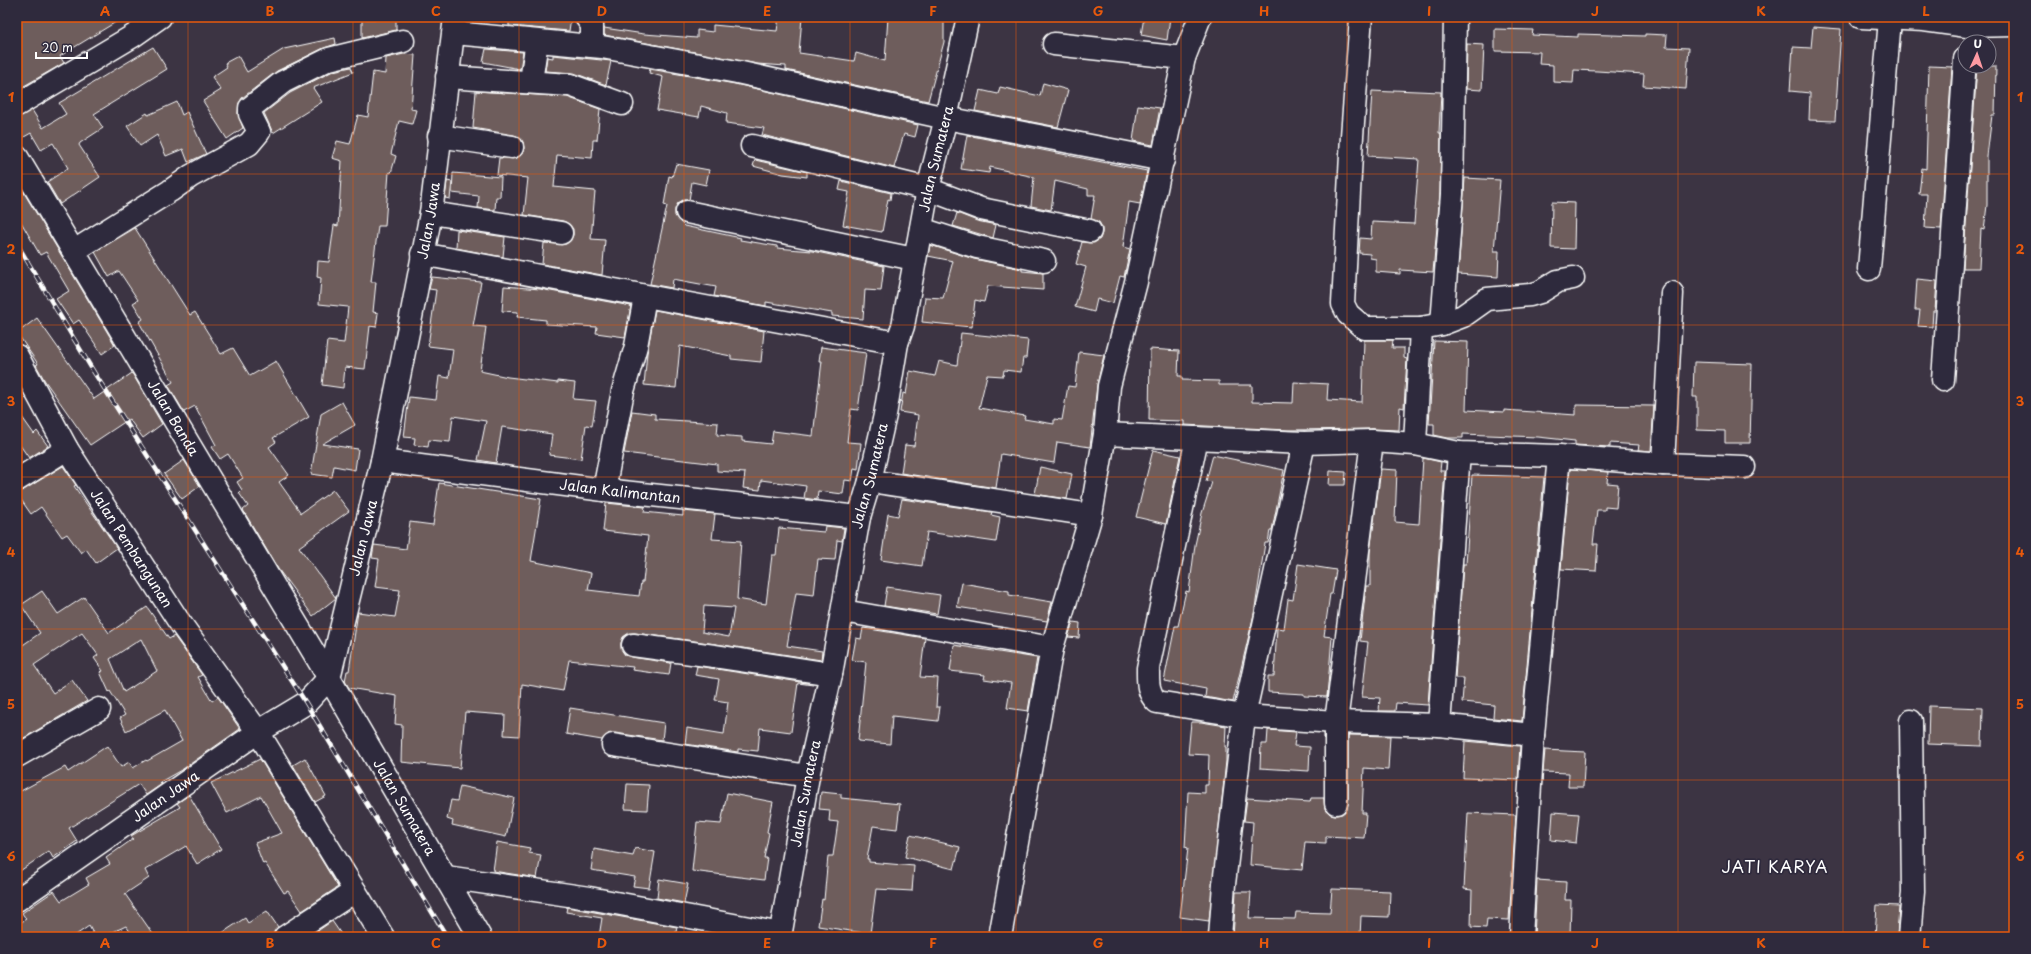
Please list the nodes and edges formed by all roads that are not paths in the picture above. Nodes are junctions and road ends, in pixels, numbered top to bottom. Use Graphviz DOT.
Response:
graph roads {
  1 [pos="160,17"];
  2 [pos="586,17"];
  3 [pos="968,17"];
  4 [pos="1200,17"];
  5 [pos="1361,17"];
  6 [pos="1455,17"];
  7 [pos="1861,17"];
  8 [pos="1924,18"];
  9 [pos="1890,19"];
  10 [pos="454,25"];
  11 [pos="2014,25"];
  12 [pos="1967,34"];
  13 [pos="403,41"];
  14 [pos="537,41"];
  15 [pos="1054,44"];
  16 [pos="592,46"];
  17 [pos="1184,58"];
  18 [pos="1964,74"];
  19 [pos="447,77"];
  20 [pos="531,81"];
  21 [pos="622,104"];
  22 [pos="17,105"];
  23 [pos="946,118"];
  24 [pos="439,136"];
  25 [pos="752,146"];
  26 [pos="512,147"];
  27 [pos="17,157"];
  28 [pos="1163,160"];
  29 [pos="928,189"];
  30 [pos="687,212"];
  31 [pos="431,213"];
  32 [pos="922,229"];
  33 [pos="1090,231"];
  34 [pos="561,233"];
  35 [pos="74,251"];
  36 [pos="422,254"];
  37 [pos="914,259"];
  38 [pos="1044,262"];
  39 [pos="1869,269"];
  40 [pos="1574,278"];
  41 [pos="1672,293"];
  42 [pos="645,297"];
  43 [pos="1442,324"];
  44 [pos="1421,328"];
  45 [pos="897,343"];
  46 [pos="17,356"];
  47 [pos="1943,380"];
  48 [pos="1105,434"];
  49 [pos="1197,438"];
  50 [pos="1372,441"];
  51 [pos="1304,442"];
  52 [pos="1415,444"];
  53 [pos="67,449"];
  54 [pos="1459,453"];
  55 [pos="1559,456"];
  56 [pos="382,461"];
  57 [pos="1664,464"];
  58 [pos="1744,467"];
  59 [pos="17,480"];
  60 [pos="870,481"];
  61 [pos="604,490"];
  62 [pos="1091,515"];
  63 [pos="859,517"];
  64 [pos="843,611"];
  65 [pos="633,645"];
  66 [pos="1052,648"];
  67 [pos="831,674"];
  68 [pos="330,678"];
  69 [pos="99,709"];
  70 [pos="1244,716"];
  71 [pos="1911,721"];
  72 [pos="1336,722"];
  73 [pos="1439,725"];
  74 [pos="258,732"];
  75 [pos="1533,735"];
  76 [pos="613,744"];
  77 [pos="17,756"];
  78 [pos="808,776"];
  79 [pos="1336,803"];
  80 [pos="446,877"];
  81 [pos="355,891"];
  82 [pos="17,900"];
  83 [pos="781,935"];
  84 [pos="285,937"];
  85 [pos="383,937"];
  86 [pos="480,937"];
  87 [pos="1000,937"];
  88 [pos="1220,937"];
  89 [pos="1521,937"];
  90 [pos="1909,937"];
  1 -- 22 [label="street"];
  2 -- 16 [label="street"];
  3 -- 23 [label="street, Jalan Sumatera"];
  4 -- 17 [label="street"];
  5 -- 44 [label="street"];
  6 -- 43 [label="street"];
  7 -- 9 [label="street"];
  8 -- 9 [label="street"];
  8 -- 12 [label="street"];
  9 -- 39 [label="street"];
  10 -- 14 [label="street"];
  10 -- 19 [label="street, Jalan Jawa"];
  11 -- 12 [label="street"];
  13 -- 35 [label="street"];
  14 -- 16 [label="street"];
  14 -- 20 [label="street"];
  15 -- 17 [label="street"];
  16 -- 23 [label="street"];
  17 -- 28 [label="street"];
  18 -- 47 [label="street"];
  19 -- 20 [label="street"];
  19 -- 24 [label="street, Jalan Jawa"];
  20 -- 21 [label="street"];
  23 -- 28 [label="street"];
  23 -- 29 [label="street, Jalan Sumatera"];
  24 -- 26 [label="street"];
  24 -- 31 [label="street, Jalan Jawa"];
  25 -- 29 [label="street"];
  27 -- 35 [label="street, Jalan Banda"];
  28 -- 48 [label="street"];
  29 -- 32 [label="street, Jalan Sumatera"];
  29 -- 33 [label="street"];
  30 -- 37 [label="street"];
  31 -- 34 [label="street"];
  31 -- 36 [label="street, Jalan Jawa"];
  32 -- 37 [label="street, Jalan Sumatera"];
  32 -- 38 [label="street"];
  35 -- 68 [label="street, Jalan Banda"];
  36 -- 42 [label="street"];
  36 -- 56 [label="street, Jalan Jawa"];
  37 -- 45 [label="street, Jalan Sumatera"];
  40 -- 43 [label="street"];
  41 -- 57 [label="street"];
  42 -- 45 [label="street"];
  42 -- 61 [label="street"];
  43 -- 44 [label="street"];
  44 -- 52 [label="street"];
  45 -- 60 [label="street, Jalan Sumatera"];
  46 -- 53 [label="street, Jalan Pembangunan"];
  48 -- 49 [label="street"];
  48 -- 62 [label="street"];
  49 -- 51 [label="street"];
  49 -- 70 [label="street"];
  50 -- 51 [label="street"];
  50 -- 52 [label="street"];
  50 -- 72 [label="street"];
  51 -- 70 [label="street"];
  52 -- 54 [label="street"];
  53 -- 59 [label="street"];
  53 -- 74 [label="street, Jalan Pembangunan"];
  54 -- 55 [label="street"];
  54 -- 73 [label="street"];
  55 -- 57 [label="street"];
  55 -- 75 [label="street"];
  56 -- 61 [label="street, Jalan Kalimantan"];
  56 -- 68 [label="street, Jalan Jawa"];
  57 -- 58 [label="street"];
  60 -- 62 [label="street"];
  60 -- 63 [label="street, Jalan Sumatera"];
  61 -- 63 [label="street, Jalan Kalimantan"];
  62 -- 66 [label="street"];
  63 -- 64 [label="street, Jalan Sumatera"];
  64 -- 66 [label="street"];
  64 -- 67 [label="street, Jalan Sumatera"];
  65 -- 67 [label="street"];
  66 -- 87 [label="street"];
  67 -- 78 [label="street, Jalan Sumatera"];
  68 -- 74 [label="street, Jalan Jawa"];
  68 -- 80 [label="street, Jalan Sumatera"];
  69 -- 77 [label="street"];
  70 -- 72 [label="street"];
  70 -- 88 [label="street"];
  71 -- 90 [label="street"];
  72 -- 73 [label="street"];
  72 -- 79 [label="street"];
  73 -- 75 [label="street"];
  74 -- 81 [label="street, Jalan Pembangunan"];
  74 -- 82 [label="street, Jalan Jawa"];
  75 -- 89 [label="street"];
  76 -- 78 [label="street"];
  78 -- 83 [label="street, Jalan Sumatera"];
  80 -- 83 [label="street"];
  80 -- 86 [label="street, Jalan Sumatera"];
  81 -- 84 [label="street"];
  81 -- 85 [label="street, Jalan Pembangunan"];
}
